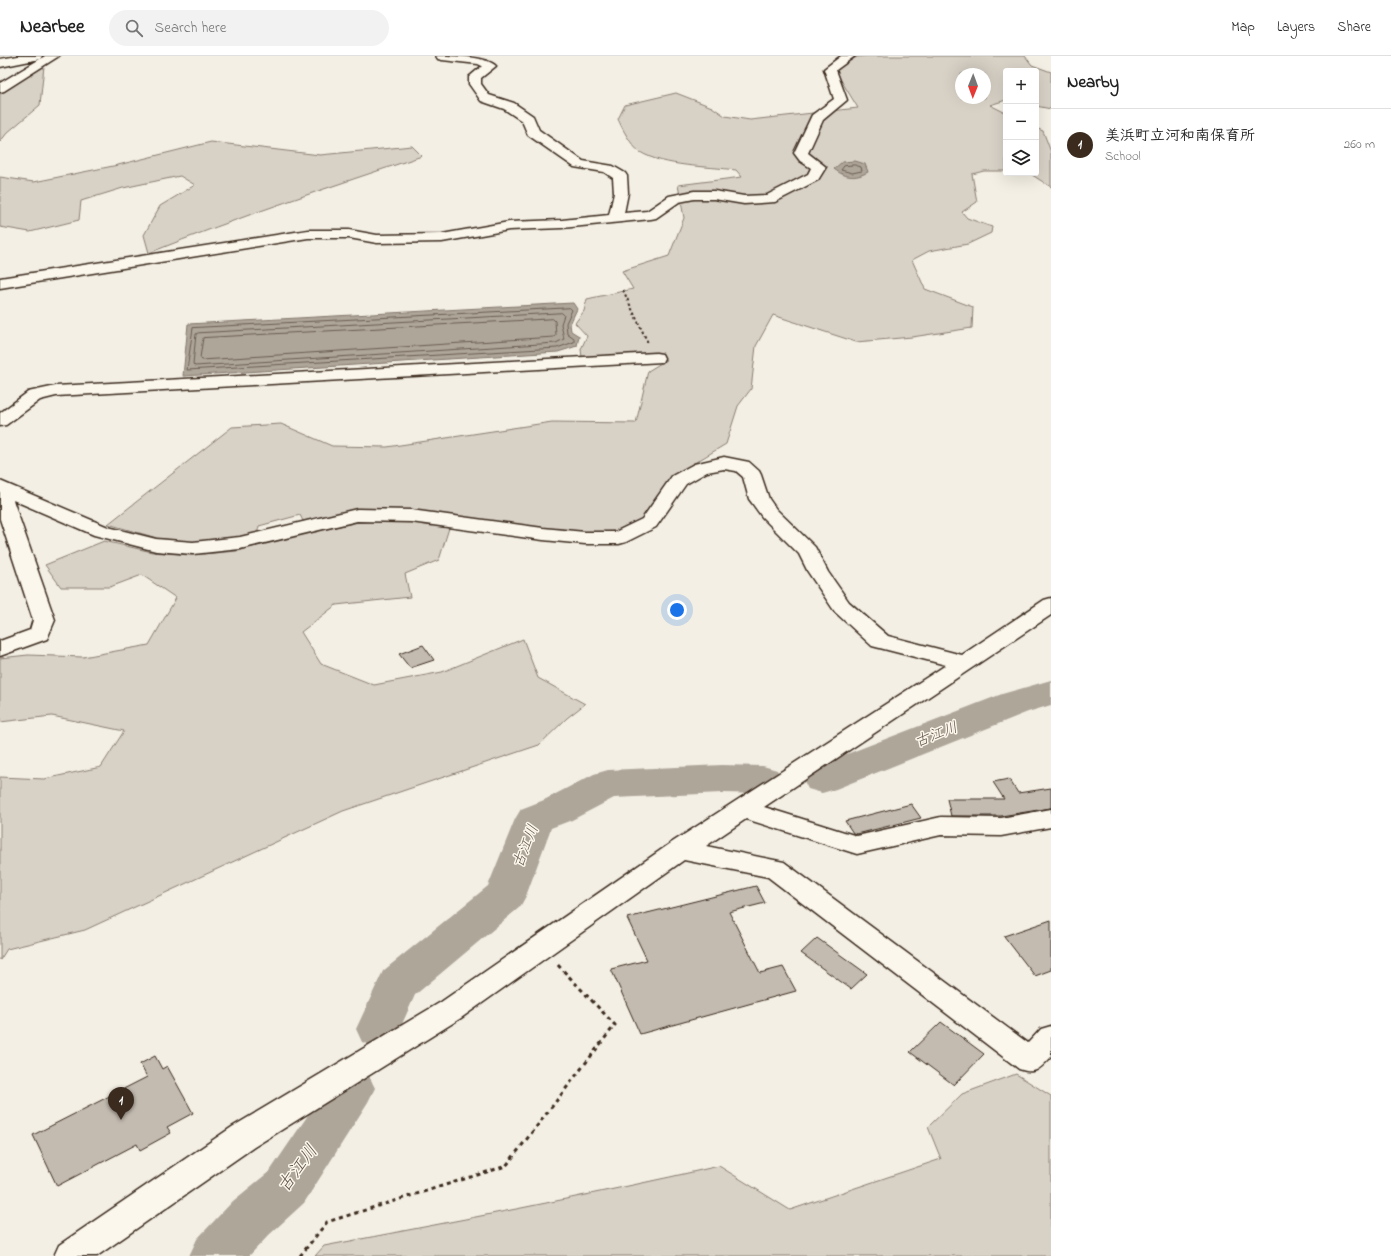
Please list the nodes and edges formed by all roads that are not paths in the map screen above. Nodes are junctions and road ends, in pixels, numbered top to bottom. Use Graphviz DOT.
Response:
graph roads {
  1 [pos="36,56"];
  2 [pos="53,56"];
  3 [pos="442,56"];
  4 [pos="849,56"];
  5 [pos="0,63"];
  6 [pos="0,88"];
  7 [pos="615,219"];
  8 [pos="0,283"];
  9 [pos="656,358"];
  10 [pos="0,421"];
  11 [pos="0,487"];
  12 [pos="0,490"];
  13 [pos="1051,605"];
  14 [pos="0,649"];
  15 [pos="965,663"];
  16 [pos="743,809"];
  17 [pos="1051,818"];
  18 [pos="680,850"];
  19 [pos="1051,1038"];
  20 [pos="70,1256"];
  1 -- 5 [label="street"];
  2 -- 6 [label="street"];
  3 -- 7 [label="street"];
  4 -- 7 [label="street"];
  7 -- 8 [label="street"];
  9 -- 10 [label="street"];
  11 -- 15 [label="street"];
  12 -- 14 [label="street"];
  13 -- 15 [label="street"];
  15 -- 16 [label="street"];
  16 -- 17 [label="street"];
  16 -- 18 [label="street"];
  18 -- 19 [label="street"];
  18 -- 20 [label="street"];
}
